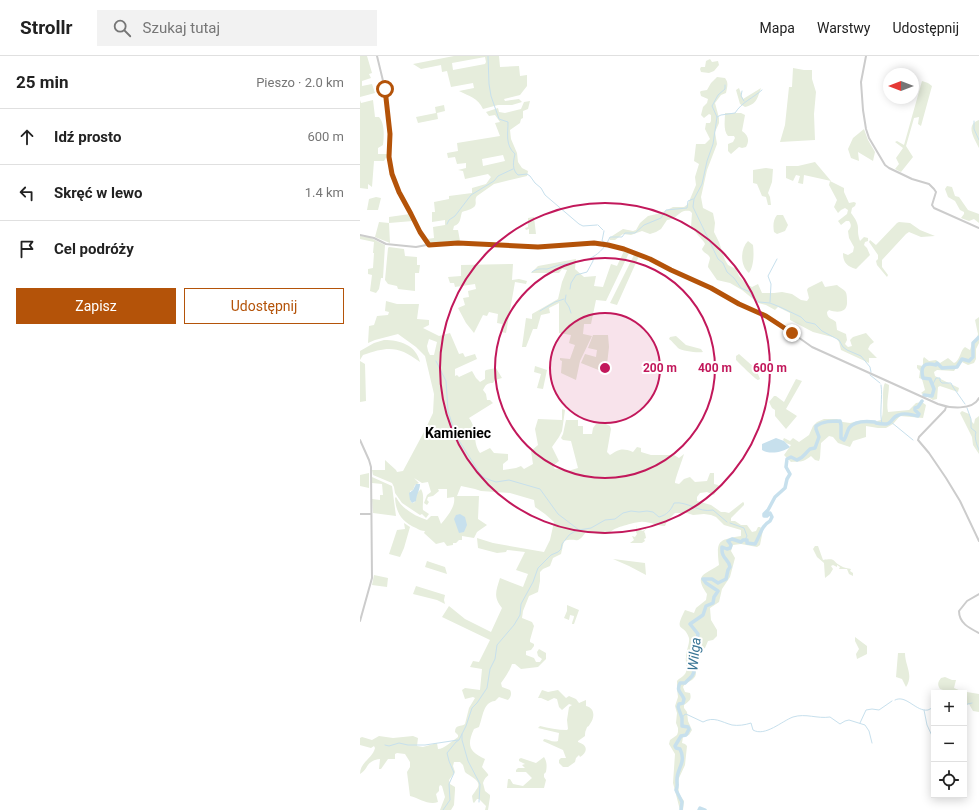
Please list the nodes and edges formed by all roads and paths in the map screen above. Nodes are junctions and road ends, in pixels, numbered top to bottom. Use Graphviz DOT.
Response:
graph roads {
  1 [pos="377,56"];
  2 [pos="866,56"];
  3 [pos="979,228"];
  4 [pos="360,235"];
  5 [pos="429,245"];
  6 [pos="979,398"];
  7 [pos="946,407"];
  8 [pos="360,440"];
  9 [pos="360,514"];
  10 [pos="371,514"];
  11 [pos="979,540"];
  12 [pos="979,594"];
  13 [pos="360,621"];
  14 [pos="979,634"];
  1 -- 5 [label="street"];
  2 -- 3 [label="street"];
  4 -- 5 [label="street"];
  5 -- 7 [label="street"];
  6 -- 7 [label="street"];
  7 -- 11 [label="street"];
  8 -- 10 [label="street"];
  9 -- 10 [label="street"];
  10 -- 13 [label="street"];
  12 -- 14 [label="street"];
}
